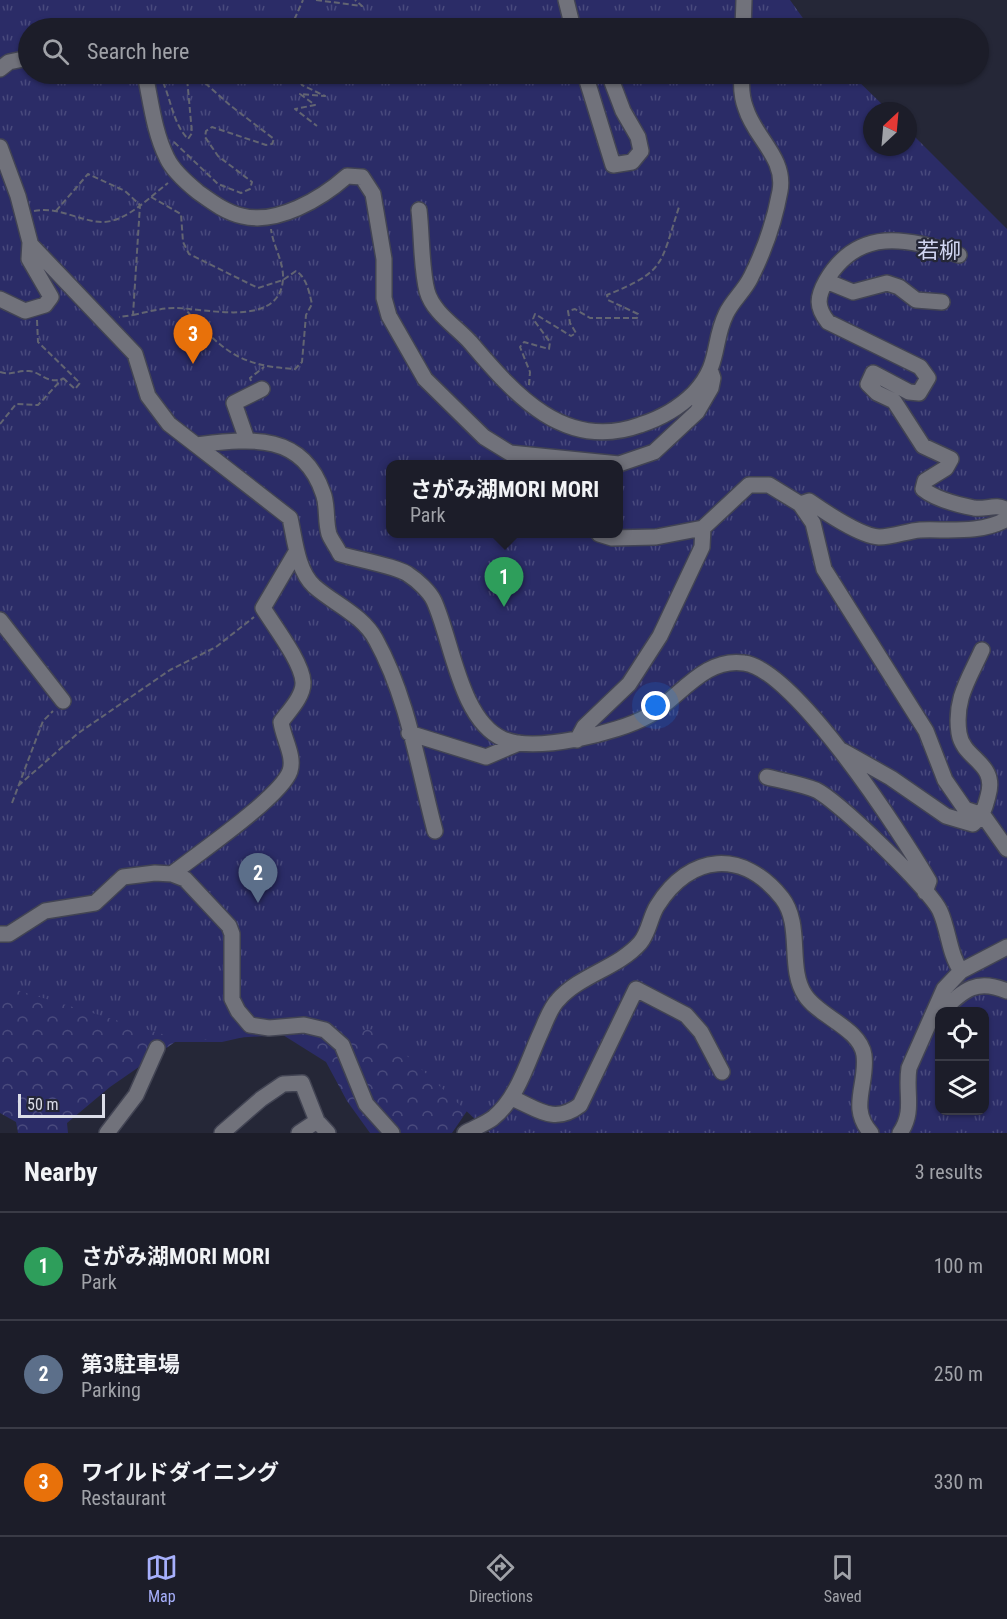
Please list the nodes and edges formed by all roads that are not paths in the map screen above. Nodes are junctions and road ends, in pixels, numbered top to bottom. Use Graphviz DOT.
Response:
graph roads {
  1 [pos="566,0"];
  2 [pos="744,0"];
  3 [pos="570,18"];
  4 [pos="743,18"];
  5 [pos="18,60"];
  6 [pos="0,69"];
  7 [pos="152,84"];
  8 [pos="588,84"];
  9 [pos="613,84"];
  10 [pos="743,84"];
  11 [pos="0,147"];
  12 [pos="419,210"];
  13 [pos="31,245"];
  14 [pos="959,255"];
  15 [pos="826,281"];
  16 [pos="0,299"];
  17 [pos="942,302"];
  18 [pos="710,369"];
  19 [pos="262,389"];
  20 [pos="247,440"];
  21 [pos="196,445"];
  22 [pos="528,460"];
  23 [pos="623,463"];
  24 [pos="800,504"];
  25 [pos="1007,510"];
  26 [pos="1007,519"];
  27 [pos="703,528"];
  28 [pos="623,538"];
  29 [pos="296,552"];
  30 [pos="0,620"];
  31 [pos="982,650"];
  32 [pos="63,701"];
  33 [pos="409,733"];
  34 [pos="577,740"];
  35 [pos="519,743"];
  36 [pos="840,750"];
  37 [pos="767,777"];
  38 [pos="983,815"];
  39 [pos="435,831"];
  40 [pos="1007,849"];
  41 [pos="172,874"];
  42 [pos="925,892"];
  43 [pos="0,934"];
  44 [pos="1007,947"];
  45 [pos="961,971"];
  46 [pos="1007,991"];
  47 [pos="946,1007"];
  48 [pos="935,1017"];
  49 [pos="926,1027"];
  50 [pos="157,1048"];
  51 [pos="722,1071"];
  52 [pos="512,1098"];
  53 [pos="317,1121"];
  54 [pos="107,1133"];
  55 [pos="222,1133"];
  56 [pos="299,1133"];
  57 [pos="328,1133"];
  58 [pos="392,1133"];
  59 [pos="465,1133"];
  60 [pos="871,1133"];
  61 [pos="900,1133"];
  1 -- 3 [label="street"];
  2 -- 4 [label="street"];
  5 -- 6 [label="street"];
  7 -- 22 [label="street"];
  8 -- 9 [label="street"];
  10 -- 18 [label="street"];
  11 -- 13 [label="street"];
  12 -- 18 [label="street"];
  13 -- 16 [label="street"];
  13 -- 21 [label="street"];
  14 -- 15 [label="street"];
  15 -- 17 [label="street"];
  15 -- 25 [label="street"];
  18 -- 23 [label="street"];
  19 -- 20 [label="street"];
  20 -- 21 [label="street"];
  20 -- 35 [label="street"];
  21 -- 29 [label="street"];
  24 -- 26 [label="street"];
  24 -- 27 [label="street"];
  24 -- 38 [label="street"];
  27 -- 28 [label="street"];
  27 -- 34 [label="street"];
  29 -- 33 [label="street"];
  29 -- 41 [label="street"];
  30 -- 32 [label="street"];
  31 -- 38 [label="street"];
  33 -- 35 [label="street"];
  33 -- 39 [label="street"];
  34 -- 35 [label="street"];
  34 -- 36 [label="street"];
  36 -- 38 [label="street"];
  36 -- 42 [label="street"];
  37 -- 42 [label="street"];
  38 -- 40 [label="street"];
  41 -- 43 [label="street"];
  41 -- 58 [label="street"];
  42 -- 45 [label="street"];
  44 -- 45 [label="street"];
  45 -- 49 [label="street"];
  46 -- 47 [label="street"];
  48 -- 49 [label="street"];
  49 -- 61 [label="street"];
  50 -- 54 [label="street"];
  51 -- 52 [label="street"];
  52 -- 59 [label="street"];
  52 -- 60 [label="street"];
  53 -- 55 [label="street"];
  53 -- 56 [label="street"];
  53 -- 57 [label="street"];
}
